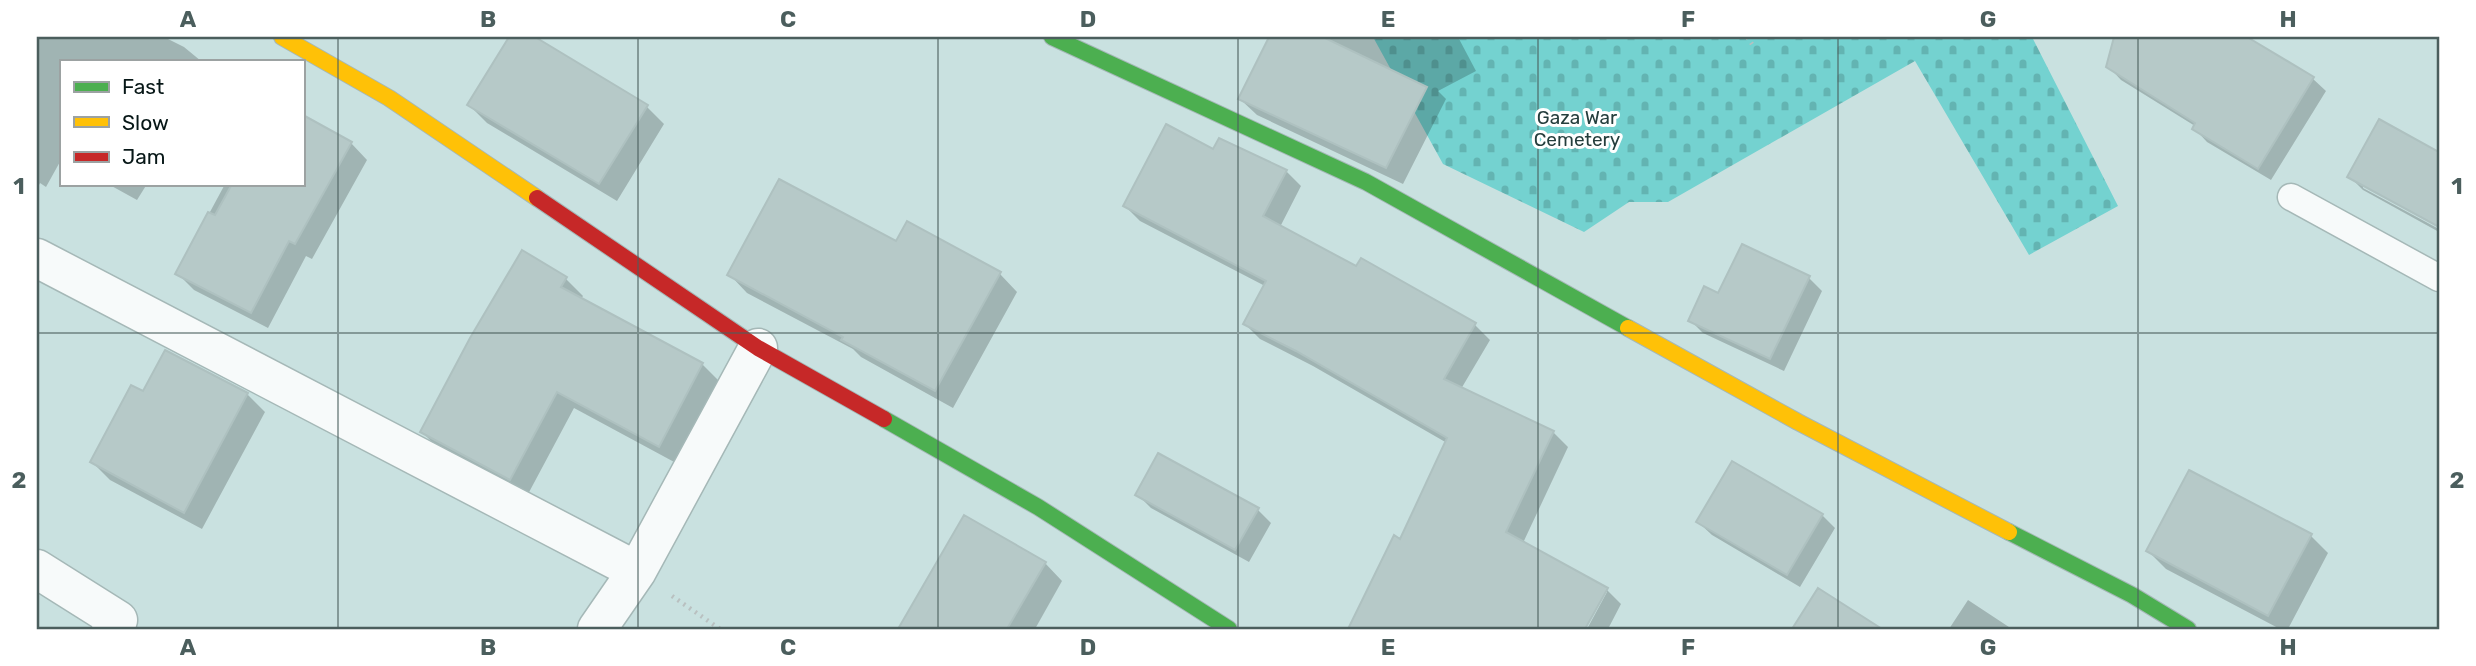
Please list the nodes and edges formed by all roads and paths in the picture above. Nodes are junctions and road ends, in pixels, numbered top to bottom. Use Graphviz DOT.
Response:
graph roads {
  1 [pos="282,37"];
  2 [pos="1052,37"];
  3 [pos="1747,37"];
  4 [pos="1752,44"];
  5 [pos="2291,197"];
  6 [pos="37,258"];
  7 [pos="2439,278"];
  8 [pos="758,348"];
  9 [pos="37,569"];
  10 [pos="637,571"];
  11 [pos="111,629"];
  12 [pos="597,629"];
  13 [pos="720,629"];
  14 [pos="1229,629"];
  15 [pos="2188,629"];
  1 -- 8 [label="street"];
  2 -- 15 [label="street"];
  3 -- 4 [label="path"];
  5 -- 7 [label="lane"];
  6 -- 10 [label="street"];
  8 -- 10 [label="street"];
  8 -- 14 [label="street"];
  9 -- 11 [label="street"];
  10 -- 12 [label="street"];
  10 -- 13 [label="path"];
}
